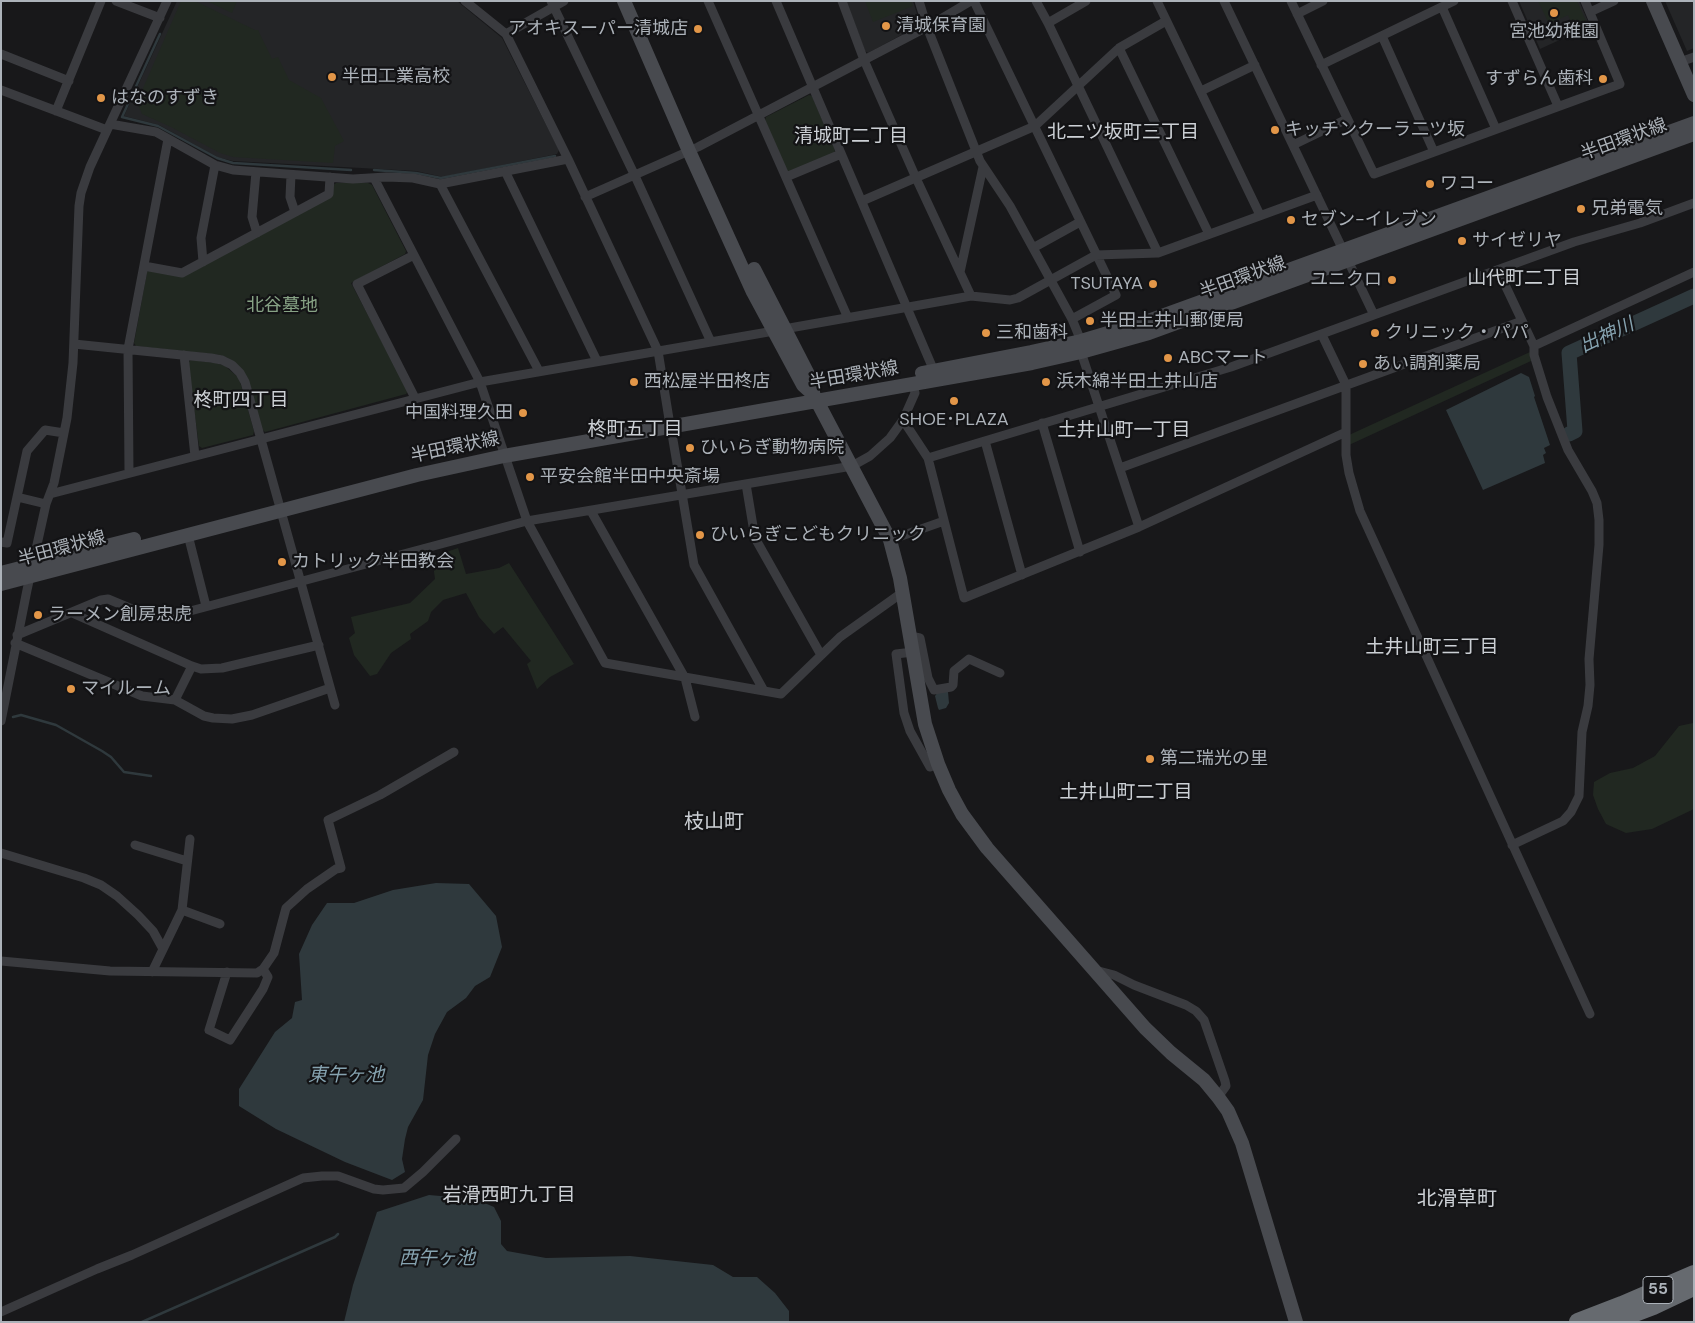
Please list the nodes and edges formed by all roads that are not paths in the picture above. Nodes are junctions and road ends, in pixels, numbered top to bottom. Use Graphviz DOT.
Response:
graph roads {
  1 [pos="101,1"];
  2 [pos="116,1"];
  3 [pos="168,1"];
  4 [pos="465,1"];
  5 [pos="564,1"];
  6 [pos="624,1"];
  7 [pos="635,1"];
  8 [pos="708,1"];
  9 [pos="776,1"];
  10 [pos="842,1"];
  11 [pos="919,1"];
  12 [pos="973,1"];
  13 [pos="1036,1"];
  14 [pos="1086,1"];
  15 [pos="1157,1"];
  16 [pos="1224,1"];
  17 [pos="1291,1"];
  18 [pos="1323,1"];
  19 [pos="1454,1"];
  20 [pos="1512,1"];
  21 [pos="1585,1"];
  22 [pos="1614,1"];
  23 [pos="1653,1"];
  24 [pos="553,4"];
  25 [pos="1442,7"];
  26 [pos="1590,12"];
  27 [pos="1297,14"];
  28 [pos="160,18"];
  29 [pos="1166,20"];
  30 [pos="1048,23"];
  31 [pos="927,27"];
  32 [pos="506,34"];
  33 [pos="1382,36"];
  34 [pos="1119,48"];
  35 [pos="1,54"];
  36 [pos="1694,57"];
  37 [pos="864,60"];
  38 [pos="1680,62"];
  39 [pos="1255,65"];
  40 [pos="1321,66"];
  41 [pos="68,81"];
  42 [pos="1078,86"];
  43 [pos="813,87"];
  44 [pos="1,90"];
  45 [pos="1201,91"];
  46 [pos="1694,95"];
  47 [pos="1558,106"];
  48 [pos="56,111"];
  49 [pos="758,116"];
  50 [pos="1347,119"];
  51 [pos="1694,123"];
  52 [pos="1035,126"];
  53 [pos="109,127"];
  54 [pos="1496,129"];
  55 [pos="1694,134"];
  56 [pos="168,139"];
  57 [pos="1293,145"];
  58 [pos="694,149"];
  59 [pos="976,151"];
  60 [pos="1434,152"];
  61 [pos="840,154"];
  62 [pos="568,159"];
  63 [pos="215,165"];
  64 [pos="983,167"];
  65 [pos="505,171"];
  66 [pos="256,172"];
  67 [pos="291,175"];
  68 [pos="635,176"];
  69 [pos="786,177"];
  70 [pos="330,178"];
  71 [pos="374,178"];
  72 [pos="916,178"];
  73 [pos="440,184"];
  74 [pos="1317,194"];
  75 [pos="586,197"];
  76 [pos="862,201"];
  77 [pos="1694,203"];
  78 [pos="295,212"];
  79 [pos="1260,215"];
  80 [pos="1080,222"];
  81 [pos="257,232"];
  82 [pos="1209,234"];
  83 [pos="1034,248"];
  84 [pos="1158,253"];
  85 [pos="414,255"];
  86 [pos="1096,255"];
  87 [pos="1346,255"];
  88 [pos="203,262"];
  89 [pos="144,266"];
  90 [pos="1498,270"];
  91 [pos="960,272"];
  92 [pos="1694,272"];
  93 [pos="1050,279"];
  94 [pos="971,296"];
  95 [pos="907,308"];
  96 [pos="1374,315"];
  97 [pos="848,318"];
  98 [pos="1072,319"];
  99 [pos="1522,321"];
  100 [pos="779,330"];
  101 [pos="1322,334"];
  102 [pos="711,342"];
  103 [pos="74,344"];
  104 [pos="1081,346"];
  105 [pos="1534,346"];
  106 [pos="128,349"];
  107 [pos="658,351"];
  108 [pos="184,355"];
  109 [pos="597,361"];
  110 [pos="539,370"];
  111 [pos="934,371"];
  112 [pos="480,382"];
  113 [pos="913,384"];
  114 [pos="1346,385"];
  115 [pos="415,398"];
  116 [pos="815,398"];
  117 [pos="1099,405"];
  118 [pos="903,420"];
  119 [pos="670,423"];
  120 [pos="1042,423"];
  121 [pos="1346,432"];
  122 [pos="64,433"];
  123 [pos="261,439"];
  124 [pos="985,440"];
  125 [pos="503,452"];
  126 [pos="195,456"];
  127 [pos="928,458"];
  128 [pos="852,466"];
  129 [pos="1120,468"];
  130 [pos="129,473"];
  131 [pos="746,484"];
  132 [pos="50,494"];
  133 [pos="682,495"];
  134 [pos="17,497"];
  135 [pos="46,504"];
  136 [pos="280,506"];
  137 [pos="591,511"];
  138 [pos="944,520"];
  139 [pos="527,521"];
  140 [pos="1139,528"];
  141 [pos="188,535"];
  142 [pos="890,540"];
  143 [pos="1,542"];
  144 [pos="1080,552"];
  145 [pos="31,571"];
  146 [pos="1,574"];
  147 [pos="1022,575"];
  148 [pos="301,581"];
  149 [pos="1,584"];
  150 [pos="903,592"];
  151 [pos="206,606"];
  152 [pos="72,612"];
  153 [pos="910,636"];
  154 [pos="16,639"];
  155 [pos="319,645"];
  156 [pos="821,655"];
  157 [pos="192,666"];
  158 [pos="6,673"];
  159 [pos="1000,673"];
  160 [pos="685,678"];
  161 [pos="330,688"];
  162 [pos="764,691"];
  163 [pos="175,700"];
  164 [pos="335,705"];
  165 [pos="695,717"];
  166 [pos="1,720"];
  167 [pos="454,752"];
  168 [pos="190,839"];
  169 [pos="135,845"];
  170 [pos="1512,845"];
  171 [pos="1,853"];
  172 [pos="187,861"];
  173 [pos="182,910"];
  174 [pos="220,924"];
  175 [pos="163,949"];
  176 [pos="1,962"];
  177 [pos="262,969"];
  178 [pos="1094,970"];
  179 [pos="152,972"];
  180 [pos="227,972"];
  181 [pos="1590,1014"];
  182 [pos="1218,1097"];
  183 [pos="456,1139"];
  184 [pos="1694,1274"];
  185 [pos="1694,1287"];
  186 [pos="1,1312"];
  187 [pos="1296,1322"];
  188 [pos="1578,1322"];
  189 [pos="1612,1322"];
  1 -- 41 [label="street"];
  2 -- 28 [label="street"];
  3 -- 28 [label="street"];
  4 -- 32 [label="street"];
  5 -- 24 [label="street"];
  6 -- 58 [label="main road"];
  7 -- 58 [label="main road"];
  8 -- 49 [label="street"];
  9 -- 43 [label="street"];
  10 -- 37 [label="street"];
  11 -- 31 [label="street"];
  12 -- 31 [label="street"];
  12 -- 52 [label="street"];
  13 -- 30 [label="street"];
  14 -- 30 [label="street"];
  15 -- 29 [label="street"];
  16 -- 39 [label="street"];
  17 -- 27 [label="street"];
  18 -- 27 [label="street"];
  19 -- 25 [label="street"];
  20 -- 47 [label="street"];
  21 -- 26 [label="street"];
  22 -- 26 [label="street"];
  23 -- 38 [label="main road"];
  24 -- 32 [label="street"];
  24 -- 68 [label="street"];
  25 -- 33 [label="street"];
  25 -- 54 [label="street"];
  26 -- 47 [label="street"];
  27 -- 40 [label="street"];
  28 -- 53 [label="street"];
  29 -- 34 [label="street"];
  29 -- 45 [label="street"];
  30 -- 42 [label="street"];
  31 -- 37 [label="street"];
  31 -- 59 [label="street"];
  32 -- 62 [label="street"];
  33 -- 40 [label="street"];
  33 -- 60 [label="street"];
  34 -- 42 [label="street"];
  34 -- 82 [label="street"];
  35 -- 41 [label="street"];
  36 -- 38 [label="street"];
  37 -- 43 [label="street"];
  37 -- 72 [label="street"];
  38 -- 46 [label="main road"];
  39 -- 45 [label="street"];
  39 -- 57 [label="street"];
  40 -- 50 [label="street"];
  41 -- 48 [label="street"];
  42 -- 52 [label="street"];
  42 -- 84 [label="street"];
  43 -- 49 [label="street"];
  43 -- 61 [label="street"];
  44 -- 48 [label="street"];
  45 -- 79 [label="street"];
  47 -- 54 [label="street"];
  48 -- 53 [label="street"];
  49 -- 58 [label="street"];
  49 -- 69 [label="street"];
  50 -- 57 [label="street"];
  50 -- 60 [label="street"];
  51 -- 87 [label="main road, 半田環状線"];
  52 -- 59 [label="street"];
  52 -- 80 [label="street"];
  53 -- 56 [label="street"];
  53 -- 103 [label="street"];
  54 -- 60 [label="street"];
  55 -- 87 [label="main road, 半田環状線"];
  56 -- 63 [label="street"];
  56 -- 89 [label="street"];
  57 -- 74 [label="street"];
  58 -- 68 [label="street"];
  58 -- 100 [label="main road"];
  59 -- 64 [label="street"];
  59 -- 72 [label="street"];
  61 -- 69 [label="street"];
  61 -- 76 [label="street"];
  62 -- 65 [label="street"];
  62 -- 75 [label="street"];
  63 -- 66 [label="street"];
  63 -- 88 [label="street"];
  64 -- 83 [label="street"];
  64 -- 91 [label="street"];
  65 -- 73 [label="street"];
  65 -- 109 [label="street"];
  66 -- 67 [label="street"];
  66 -- 81 [label="street"];
  67 -- 70 [label="street"];
  67 -- 78 [label="street"];
  68 -- 75 [label="street"];
  68 -- 102 [label="street"];
  69 -- 97 [label="street"];
  70 -- 71 [label="street"];
  70 -- 78 [label="street"];
  71 -- 73 [label="street"];
  71 -- 85 [label="street"];
  72 -- 76 [label="street"];
  72 -- 91 [label="street"];
  73 -- 110 [label="street"];
  74 -- 79 [label="street"];
  74 -- 87 [label="street"];
  75 -- 107 [label="street"];
  76 -- 95 [label="street"];
  77 -- 90 [label="street"];
  78 -- 81 [label="street"];
  79 -- 82 [label="street"];
  80 -- 83 [label="street"];
  80 -- 86 [label="street"];
  81 -- 88 [label="street"];
  82 -- 84 [label="street"];
  83 -- 93 [label="street"];
  84 -- 86 [label="street"];
  85 -- 112 [label="street"];
  85 -- 115 [label="street"];
  86 -- 93 [label="street"];
  86 -- 98 [label="street"];
  87 -- 96 [label="street"];
  87 -- 104 [label="main road, 半田環状線"];
  88 -- 89 [label="street"];
  89 -- 106 [label="street"];
  90 -- 96 [label="street"];
  90 -- 99 [label="street"];
  91 -- 94 [label="street"];
  92 -- 105 [label="street"];
  93 -- 94 [label="street"];
  93 -- 98 [label="street"];
  94 -- 95 [label="street"];
  95 -- 97 [label="street"];
  95 -- 111 [label="street"];
  96 -- 101 [label="street"];
  97 -- 100 [label="street"];
  98 -- 104 [label="street"];
  99 -- 105 [label="street"];
  99 -- 114 [label="street"];
  100 -- 102 [label="street"];
  100 -- 116 [label="main road"];
  101 -- 114 [label="street"];
  101 -- 117 [label="street"];
  102 -- 107 [label="street"];
  103 -- 106 [label="street"];
  103 -- 122 [label="street"];
  104 -- 111 [label="main road, 半田環状線"];
  104 -- 113 [label="main road, 半田環状線"];
  104 -- 117 [label="street"];
  105 -- 170 [label="street"];
  106 -- 108 [label="street"];
  106 -- 130 [label="street"];
  107 -- 109 [label="street"];
  107 -- 119 [label="street"];
  108 -- 123 [label="street"];
  108 -- 126 [label="street"];
  109 -- 110 [label="street"];
  110 -- 112 [label="street"];
  111 -- 116 [label="main road, 半田環状線"];
  112 -- 115 [label="street"];
  112 -- 125 [label="street"];
  113 -- 116 [label="main road, 半田環状線"];
  113 -- 118 [label="street"];
  114 -- 121 [label="street"];
  114 -- 129 [label="street"];
  115 -- 123 [label="street"];
  116 -- 119 [label="main road, 半田環状線"];
  116 -- 128 [label="main road"];
  117 -- 120 [label="street"];
  117 -- 129 [label="street"];
  118 -- 127 [label="street"];
  118 -- 128 [label="street"];
  119 -- 125 [label="main road, 半田環状線"];
  119 -- 133 [label="street"];
  120 -- 124 [label="street"];
  120 -- 144 [label="street"];
  121 -- 140 [label="street"];
  121 -- 170 [label="street"];
  122 -- 132 [label="street"];
  122 -- 134 [label="street"];
  123 -- 126 [label="street"];
  123 -- 136 [label="street"];
  124 -- 127 [label="street"];
  124 -- 147 [label="street"];
  125 -- 136 [label="main road, 半田環状線"];
  125 -- 139 [label="street"];
  126 -- 130 [label="street"];
  127 -- 138 [label="street"];
  128 -- 131 [label="street"];
  128 -- 142 [label="main road"];
  129 -- 140 [label="street"];
  130 -- 132 [label="street"];
  131 -- 133 [label="street"];
  131 -- 156 [label="street"];
  132 -- 135 [label="street"];
  133 -- 137 [label="street"];
  133 -- 162 [label="street"];
  134 -- 135 [label="street"];
  134 -- 143 [label="street"];
  135 -- 145 [label="street"];
  136 -- 141 [label="main road, 半田環状線"];
  136 -- 145 [label="main road, 半田環状線"];
  136 -- 148 [label="street"];
  137 -- 139 [label="street"];
  137 -- 160 [label="street"];
  138 -- 142 [label="street"];
  138 -- 147 [label="street"];
  139 -- 148 [label="street"];
  139 -- 160 [label="street"];
  140 -- 144 [label="street"];
  141 -- 145 [label="main road, 半田環状線"];
  141 -- 151 [label="street"];
  142 -- 150 [label="main road"];
  144 -- 147 [label="street"];
  145 -- 146 [label="main road, 半田環状線"];
  145 -- 149 [label="main road, 半田環状線"];
  145 -- 154 [label="street"];
  148 -- 151 [label="street"];
  148 -- 155 [label="street"];
  150 -- 153 [label="main road"];
  150 -- 156 [label="street"];
  151 -- 152 [label="street"];
  152 -- 154 [label="street"];
  152 -- 157 [label="street"];
  153 -- 159 [label="street"];
  153 -- 178 [label="main road"];
  154 -- 158 [label="street"];
  154 -- 163 [label="street"];
  155 -- 157 [label="street"];
  155 -- 161 [label="street"];
  156 -- 162 [label="street"];
  157 -- 163 [label="street"];
  158 -- 166 [label="street"];
  160 -- 162 [label="street"];
  160 -- 165 [label="street"];
  161 -- 163 [label="street"];
  161 -- 164 [label="street"];
  167 -- 177 [label="street"];
  168 -- 172 [label="street"];
  169 -- 172 [label="street"];
  170 -- 181 [label="street"];
  171 -- 175 [label="street"];
  172 -- 173 [label="street"];
  173 -- 174 [label="street"];
  173 -- 175 [label="street"];
  175 -- 179 [label="street"];
  176 -- 179 [label="street"];
  177 -- 180 [label="street"];
  177 -- 180 [label="street"];
  178 -- 182 [label="main road"];
  178 -- 182 [label="street"];
  179 -- 180 [label="street"];
  182 -- 187 [label="main road"];
  183 -- 186 [label="street"];
  184 -- 188 [label="highway, 55"];
  185 -- 189 [label="highway, 55"];
}
